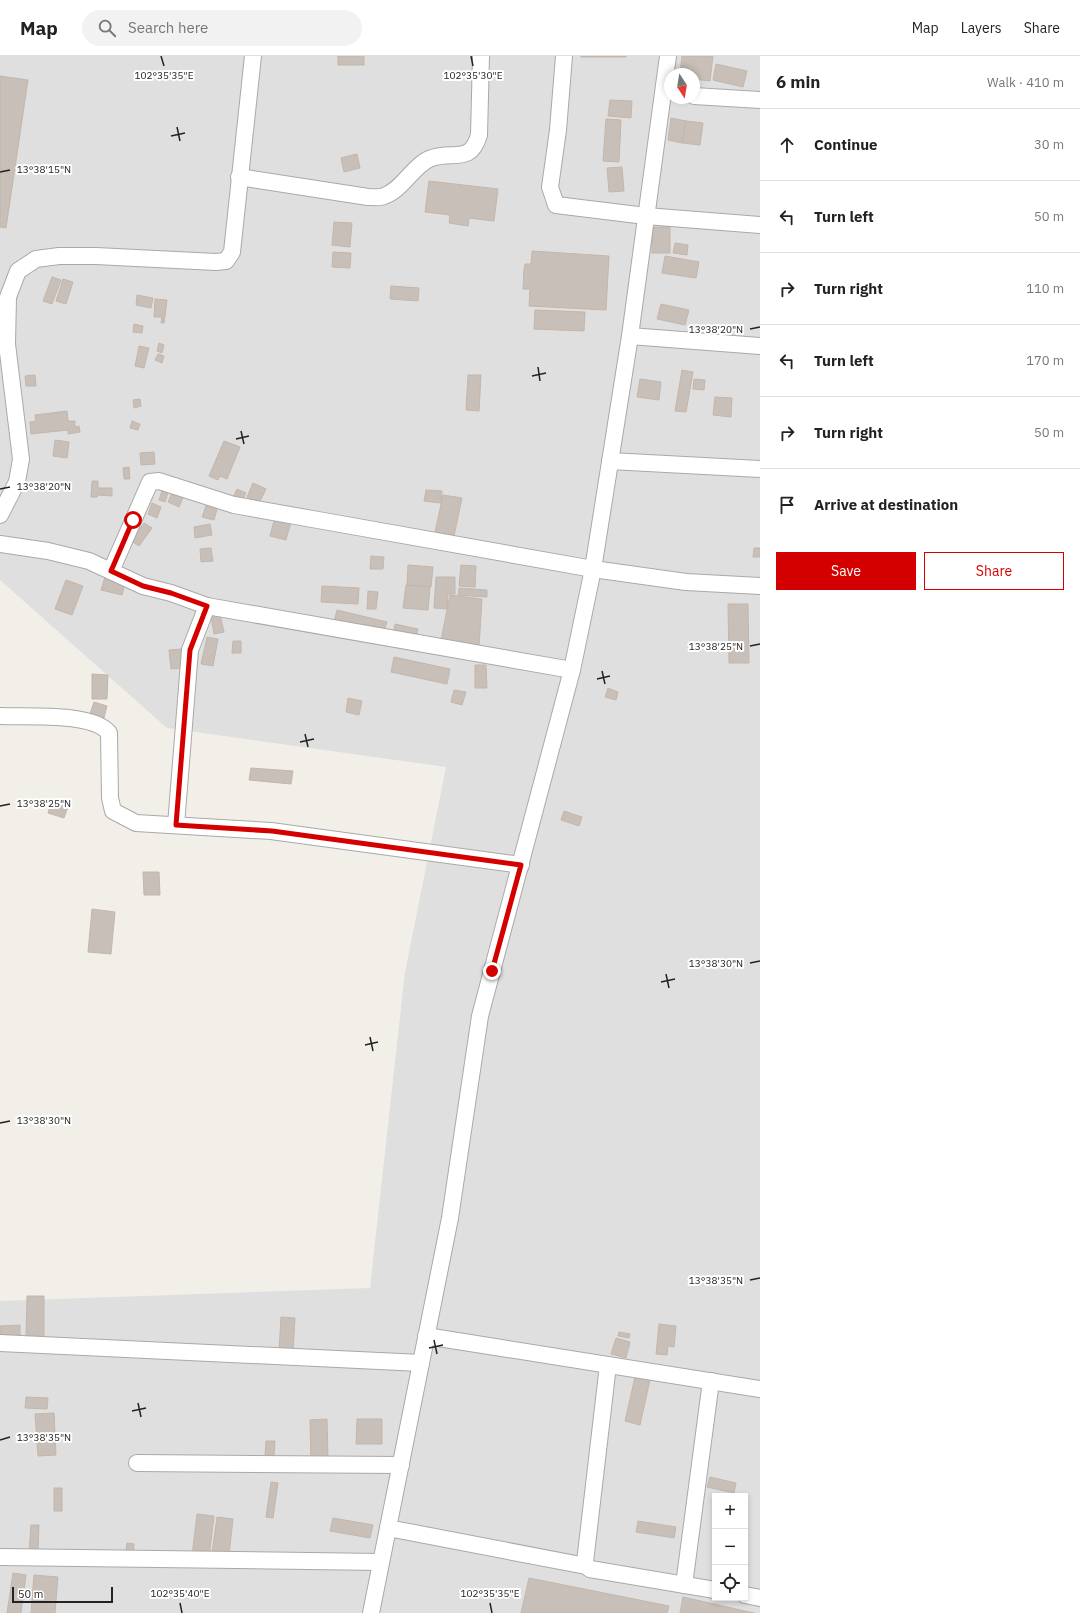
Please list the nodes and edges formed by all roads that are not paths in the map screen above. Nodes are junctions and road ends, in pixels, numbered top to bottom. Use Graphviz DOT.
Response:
graph roads {
  1 [pos="253,56"];
  2 [pos="481,56"];
  3 [pos="564,56"];
  4 [pos="668,56"];
  5 [pos="668,68"];
  6 [pos="700,96"];
  7 [pos="760,100"];
  8 [pos="665,104"];
  9 [pos="239,177"];
  10 [pos="646,216"];
  11 [pos="760,225"];
  12 [pos="630,336"];
  13 [pos="760,346"];
  14 [pos="610,461"];
  15 [pos="760,469"];
  16 [pos="0,515"];
  17 [pos="0,544"];
  18 [pos="593,569"];
  19 [pos="111,571"];
  20 [pos="760,586"];
  21 [pos="207,606"];
  22 [pos="572,670"];
  23 [pos="0,716"];
  24 [pos="176,825"];
  25 [pos="521,865"];
  26 [pos="426,1336"];
  27 [pos="0,1343"];
  28 [pos="421,1363"];
  29 [pos="608,1365"];
  30 [pos="711,1381"];
  31 [pos="760,1389"];
  32 [pos="137,1463"];
  33 [pos="401,1465"];
  34 [pos="388,1528"];
  35 [pos="0,1557"];
  36 [pos="381,1562"];
  37 [pos="586,1566"];
  38 [pos="684,1585"];
  39 [pos="712,1590"];
  40 [pos="748,1596"];
  41 [pos="760,1598"];
  42 [pos="371,1613"];
  1 -- 9 [label="street"];
  2 -- 9 [label="street"];
  3 -- 10 [label="street"];
  4 -- 5 [label="street"];
  6 -- 7 [label="street"];
  8 -- 10 [label="street"];
  9 -- 16 [label="street"];
  10 -- 11 [label="street"];
  10 -- 12 [label="street"];
  12 -- 13 [label="street"];
  12 -- 14 [label="street"];
  14 -- 15 [label="street"];
  14 -- 18 [label="street"];
  17 -- 19 [label="street"];
  18 -- 19 [label="street"];
  18 -- 20 [label="street"];
  18 -- 22 [label="street"];
  19 -- 21 [label="street"];
  21 -- 22 [label="street"];
  21 -- 24 [label="street"];
  22 -- 25 [label="street"];
  23 -- 24 [label="street"];
  24 -- 25 [label="street"];
  25 -- 26 [label="street"];
  26 -- 28 [label="street"];
  26 -- 29 [label="street"];
  27 -- 28 [label="street"];
  28 -- 33 [label="street"];
  29 -- 30 [label="street"];
  29 -- 37 [label="street"];
  30 -- 31 [label="street"];
  30 -- 38 [label="street"];
  32 -- 33 [label="street"];
  33 -- 34 [label="street"];
  34 -- 36 [label="street"];
  34 -- 37 [label="street"];
  35 -- 36 [label="street"];
  36 -- 42 [label="street"];
  37 -- 38 [label="street"];
  38 -- 39 [label="street"];
  40 -- 41 [label="street"];
}
